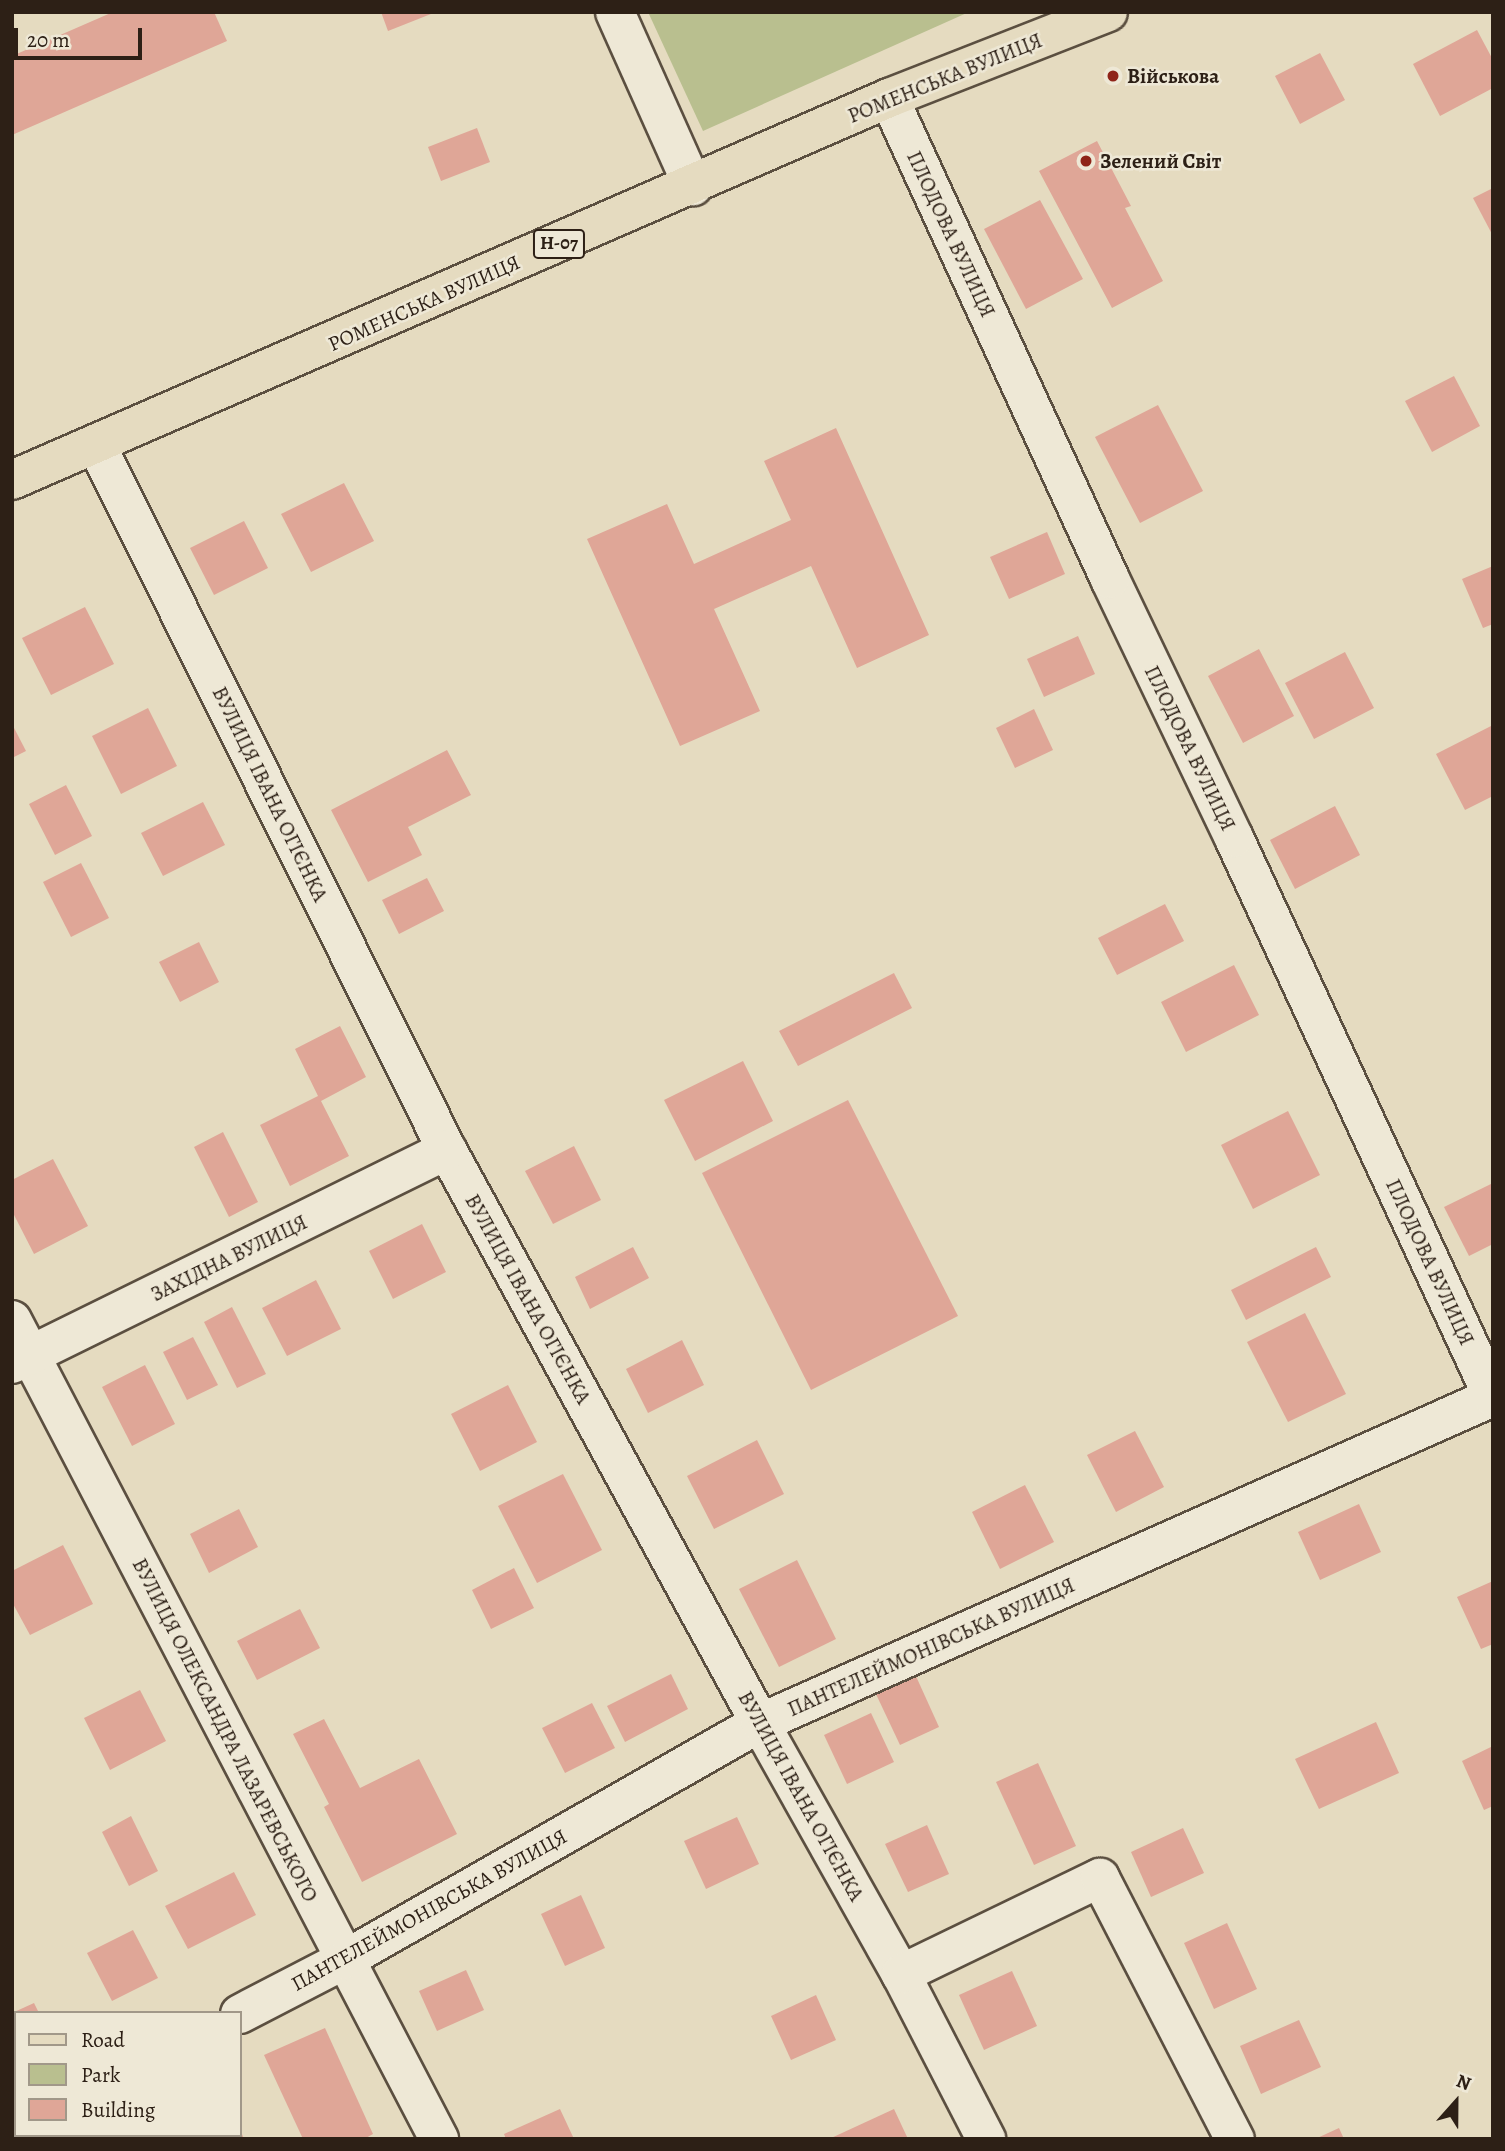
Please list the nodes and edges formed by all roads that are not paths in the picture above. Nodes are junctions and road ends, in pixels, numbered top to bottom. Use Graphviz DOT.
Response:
graph roads {
  1 [pos="615,12"];
  2 [pos="1108,12"];
  3 [pos="889,98"];
  4 [pos="693,186"];
  5 [pos="97,446"];
  6 [pos="12,480"];
  7 [pos="447,1150"];
  8 [pos="12,1320"];
  9 [pos="21,1360"];
  10 [pos="1493,1397"];
  11 [pos="760,1723"];
  12 [pos="344,1960"];
  13 [pos="901,1974"];
  14 [pos="242,2013"];
  15 [pos="439,2139"];
  16 [pos="986,2139"];
  17 [pos="1235,2139"];
  1 -- 4 [label="street"];
  2 -- 3 [label="main road, РОМЕНСЬКА ВУЛИЦЯ / Н-07"];
  3 -- 4 [label="main road, РОМЕНСЬКА ВУЛИЦЯ / Н-07"];
  3 -- 10 [label="street, ПЛОДОВА ВУЛИЦЯ"];
  4 -- 5 [label="main road, РОМЕНСЬКА ВУЛИЦЯ / Н-07"];
  5 -- 6 [label="main road, РОМЕНСЬКА ВУЛИЦЯ / Н-07"];
  5 -- 7 [label="street, ВУЛИЦЯ ІВАНА ОГІЄНКА"];
  7 -- 9 [label="street, ЗАХІДНА ВУЛИЦЯ"];
  7 -- 11 [label="street, ВУЛИЦЯ ІВАНА ОГІЄНКА"];
  8 -- 9 [label="street, ВУЛИЦЯ ОЛЕКСАНДРА ЛАЗАРЕВСЬКОГО"];
  9 -- 12 [label="street, ВУЛИЦЯ ОЛЕКСАНДРА ЛАЗАРЕВСЬКОГО"];
  10 -- 11 [label="street, ПАНТЕЛЕЙМОНІВСЬКА ВУЛИЦЯ"];
  11 -- 12 [label="street, ПАНТЕЛЕЙМОНІВСЬКА ВУЛИЦЯ"];
  11 -- 13 [label="street, ВУЛИЦЯ ІВАНА ОГІЄНКА"];
  12 -- 14 [label="street, ПАНТЕЛЕЙМОНІВСЬКА ВУЛИЦЯ"];
  12 -- 15 [label="street, ВУЛИЦЯ ОЛЕКСАНДРА ЛАЗАРЕВСЬКОГО"];
  13 -- 16 [label="street, ВУЛИЦЯ ІВАНА ОГІЄНКА"];
  13 -- 17 [label="street"];
}
